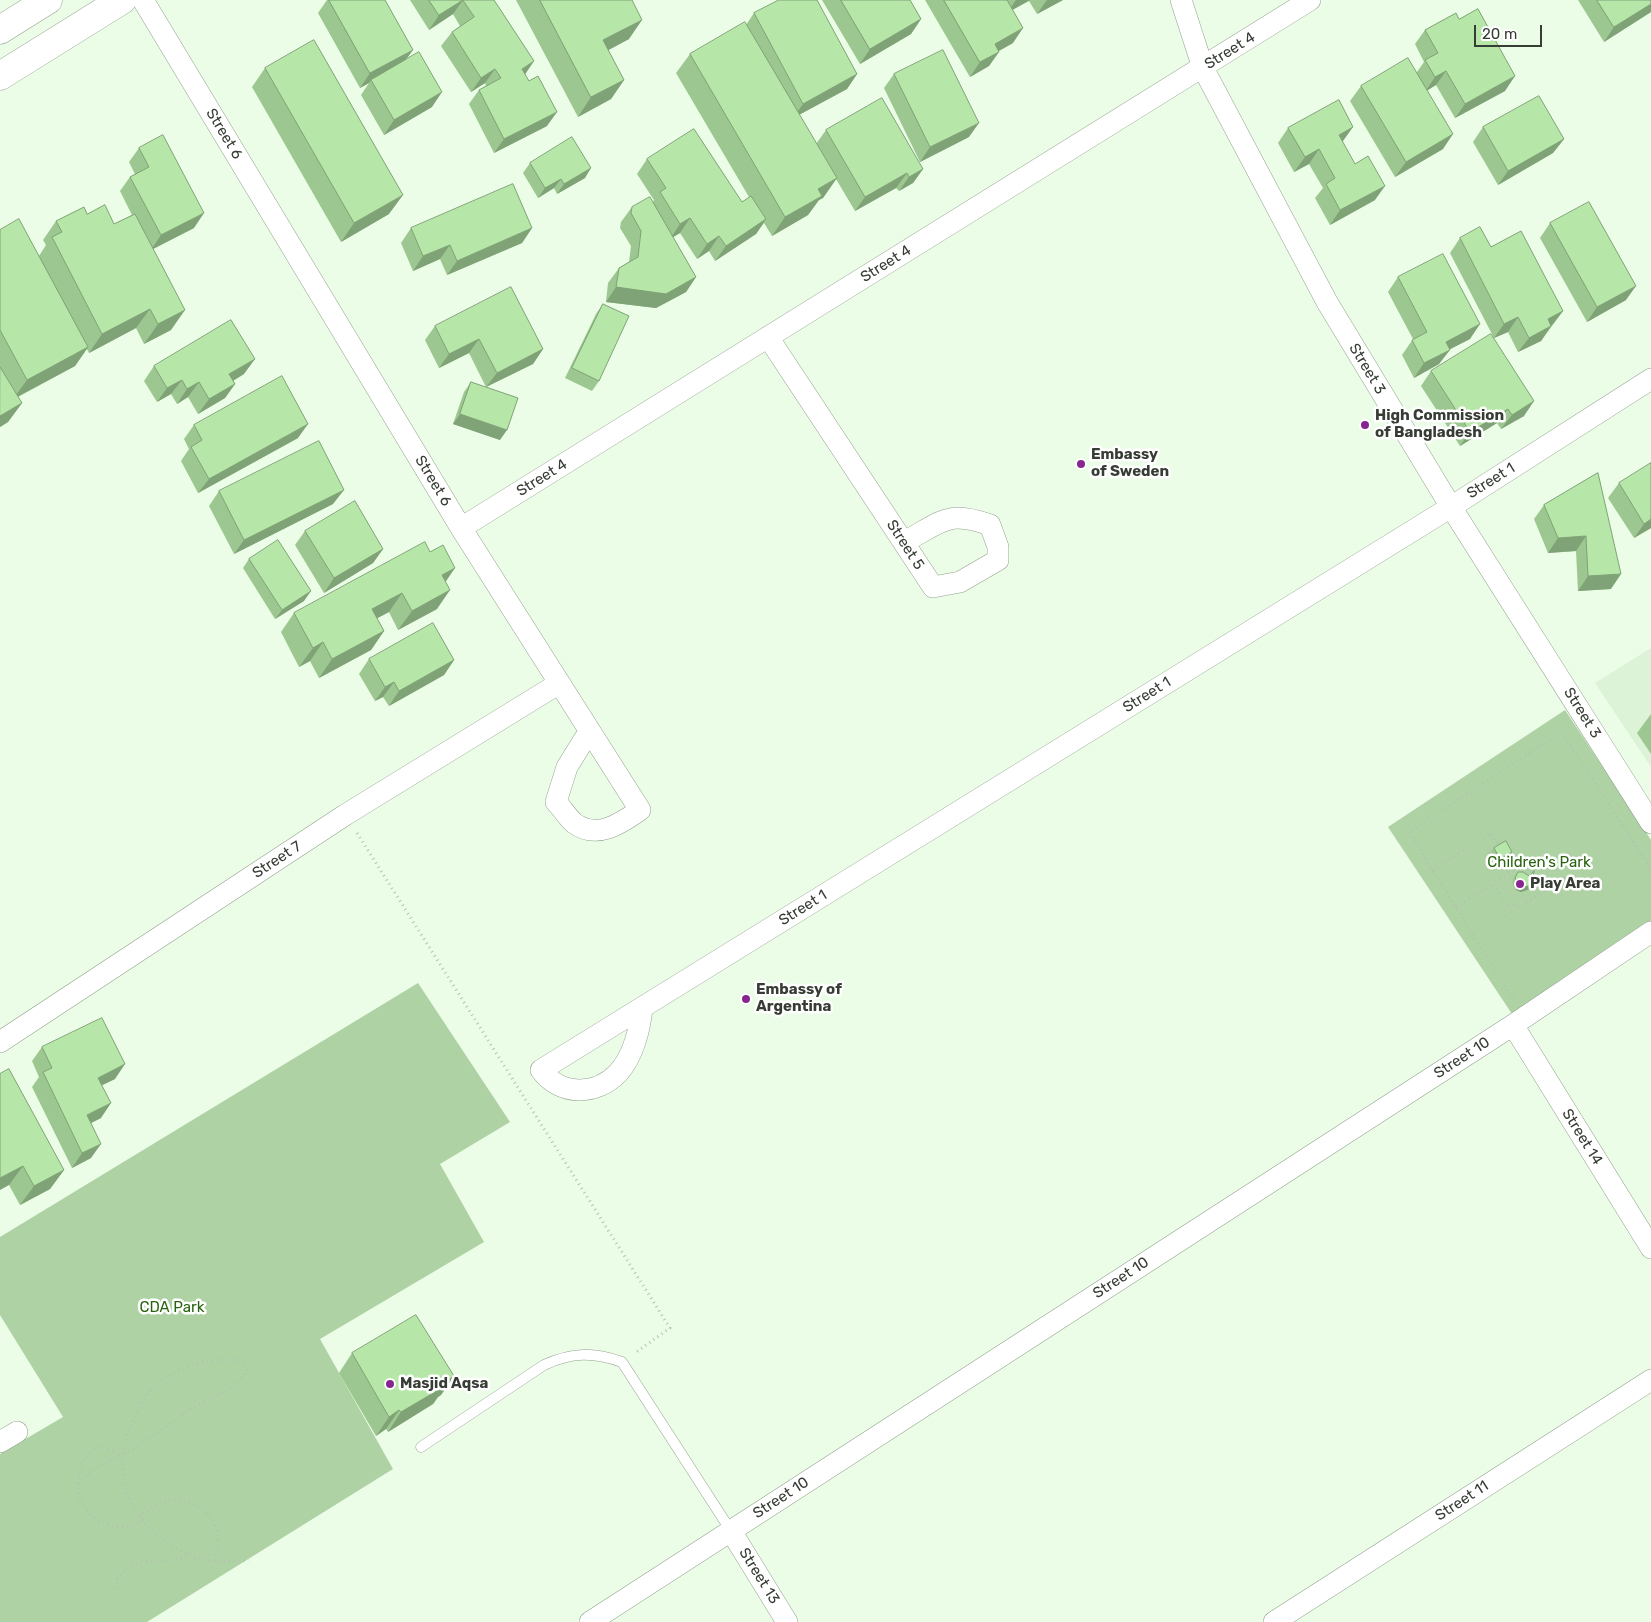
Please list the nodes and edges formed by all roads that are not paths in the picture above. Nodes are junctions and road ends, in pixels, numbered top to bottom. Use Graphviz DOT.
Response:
graph roads {
  1 [pos="48,0"];
  2 [pos="122,0"];
  3 [pos="143,0"];
  4 [pos="1181,0"];
  5 [pos="1310,0"];
  6 [pos="0,30"];
  7 [pos="1203,68"];
  8 [pos="0,76"];
  9 [pos="768,337"];
  10 [pos="1651,379"];
  11 [pos="1451,507"];
  12 [pos="461,528"];
  13 [pos="906,541"];
  14 [pos="558,684"];
  15 [pos="586,738"];
  16 [pos="1651,823"];
  17 [pos="1651,932"];
  18 [pos="642,1008"];
  19 [pos="1513,1025"];
  20 [pos="0,1042"];
  21 [pos="1651,1248"];
  22 [pos="1651,1380"];
  23 [pos="421,1448"];
  24 [pos="730,1531"];
  25 [pos="590,1622"];
  26 [pos="787,1622"];
  27 [pos="1274,1622"];
  1 -- 6 [label="main road"];
  2 -- 8 [label="main road"];
  3 -- 12 [label="street, Street 6"];
  4 -- 7 [label="street, Street 3"];
  5 -- 7 [label="street, Street 4"];
  7 -- 9 [label="street, Street 4"];
  7 -- 11 [label="street, Street 3"];
  9 -- 12 [label="street, Street 4"];
  9 -- 13 [label="street, Street 5"];
  10 -- 11 [label="street, Street 1"];
  11 -- 16 [label="street, Street 3"];
  11 -- 18 [label="street, Street 1"];
  12 -- 14 [label="street, Street 6"];
  14 -- 15 [label="street, Street 6"];
  14 -- 20 [label="street, Street 7"];
  17 -- 19 [label="street, Street 10"];
  18 -- 18 [label="street, Street 1"];
  19 -- 21 [label="street, Street 14"];
  19 -- 24 [label="street, Street 10"];
  22 -- 27 [label="street, Street 11"];
  23 -- 24 [label="lane"];
  24 -- 25 [label="street, Street 10"];
  24 -- 26 [label="street, Street 13"];
}
